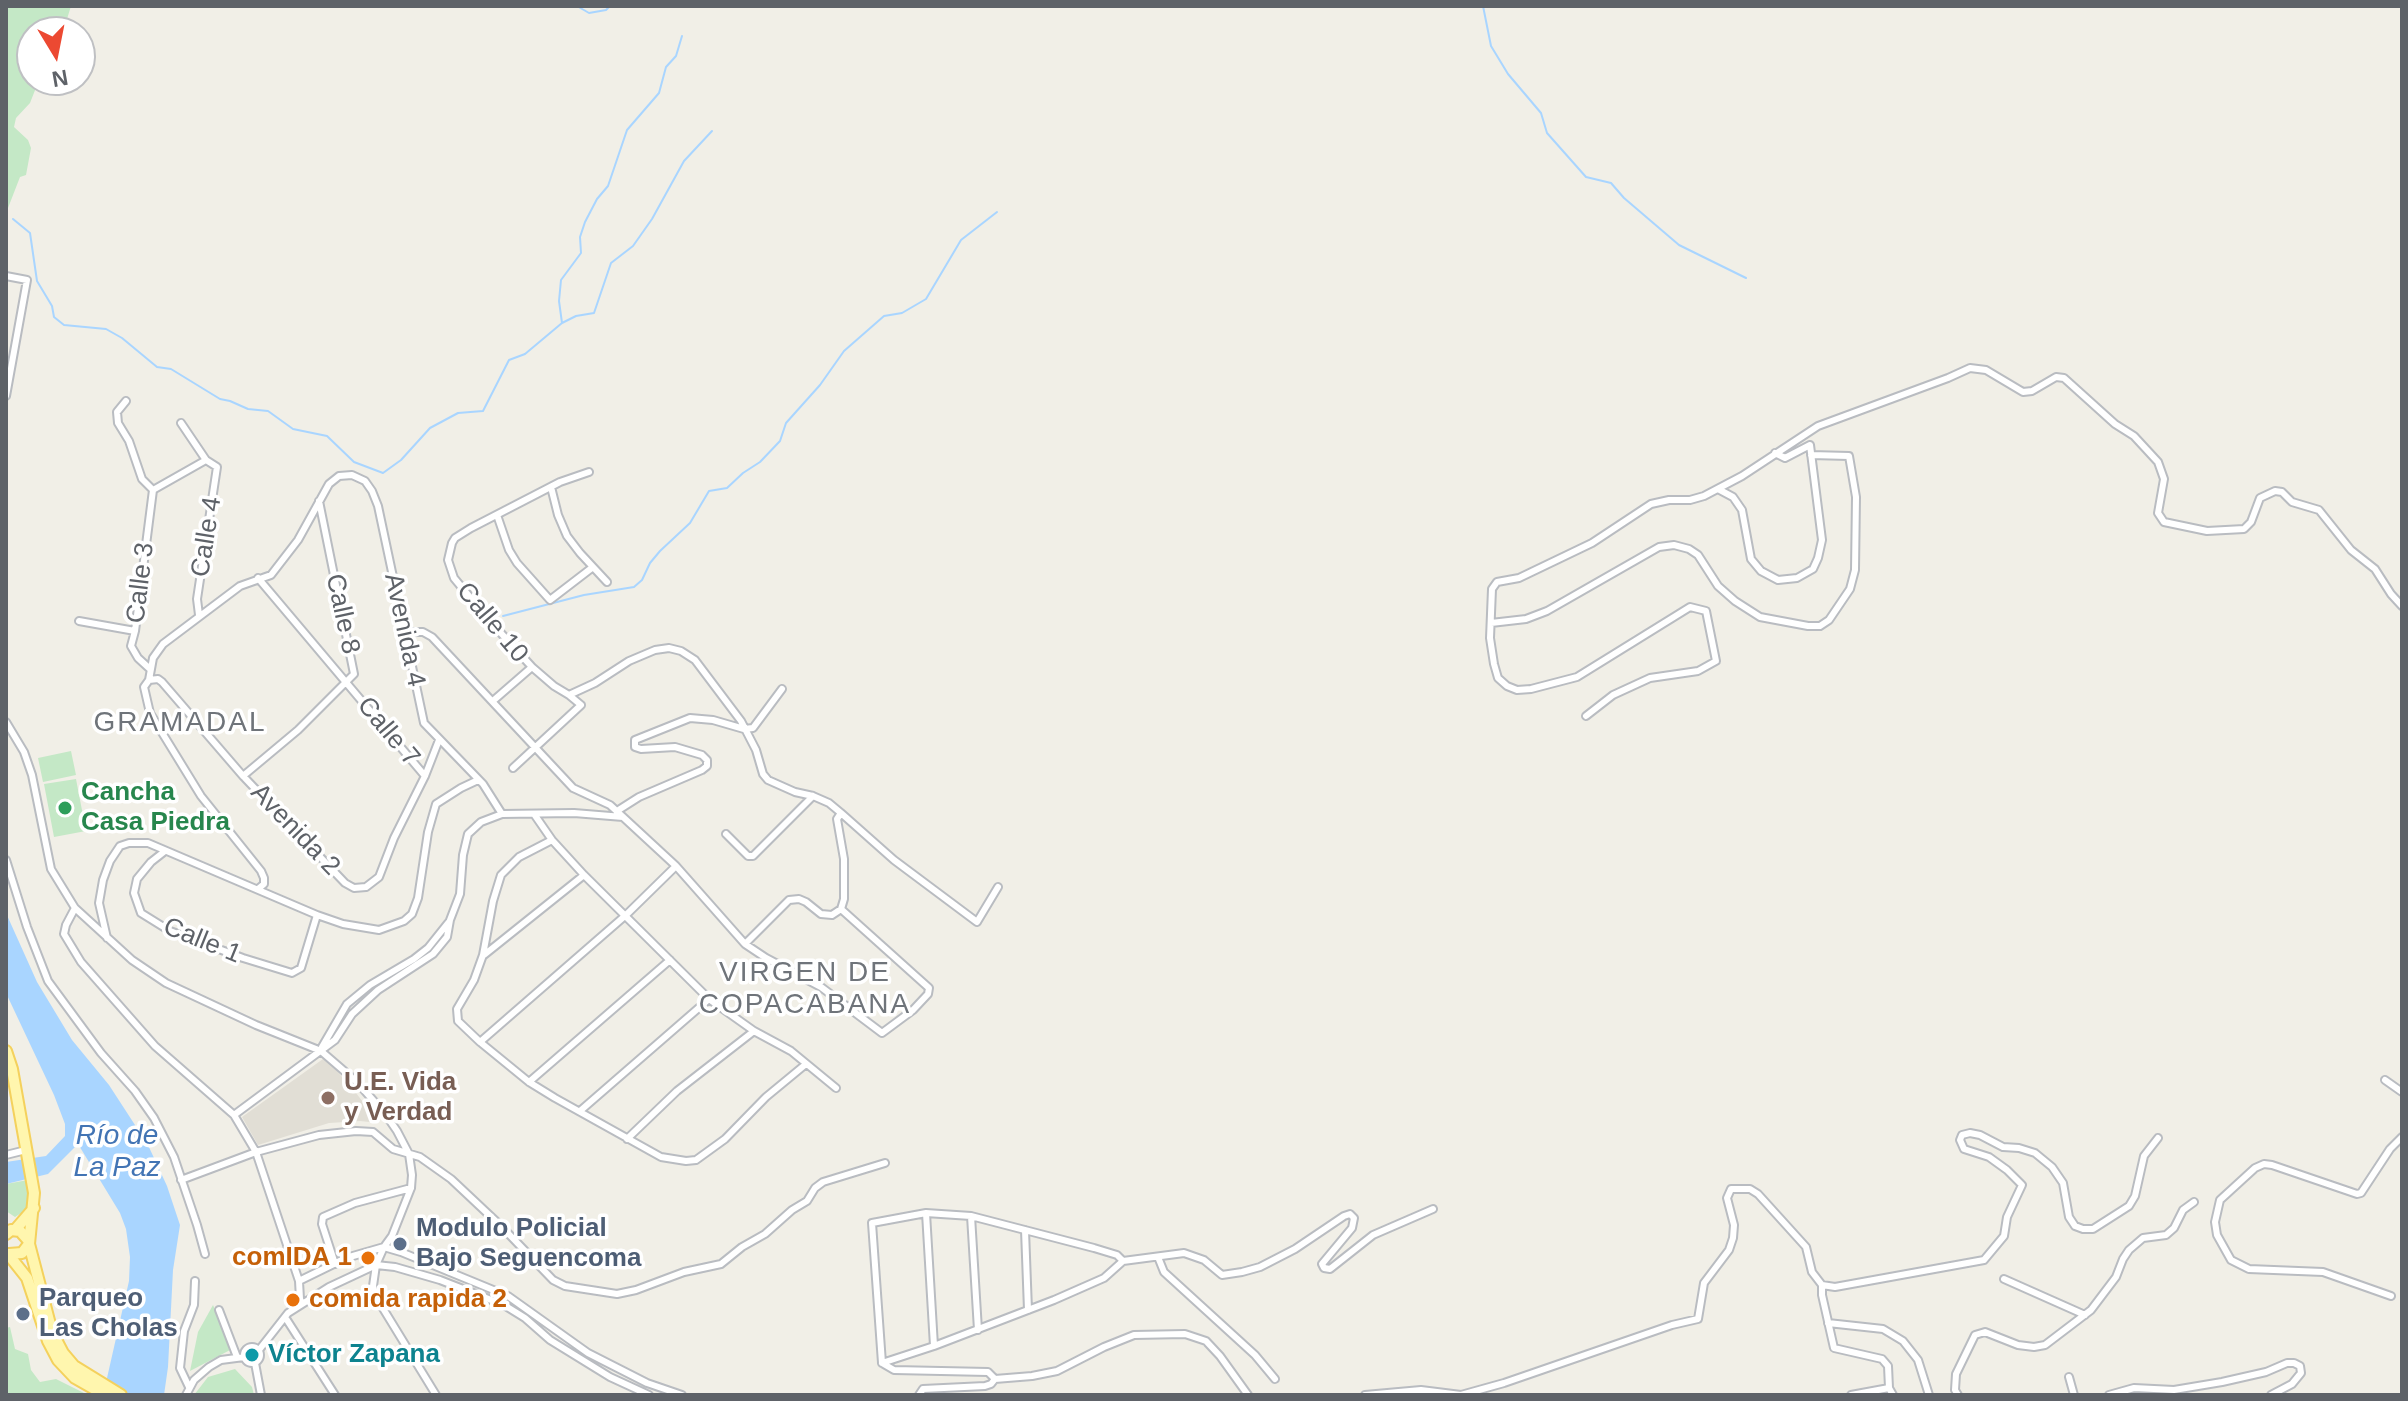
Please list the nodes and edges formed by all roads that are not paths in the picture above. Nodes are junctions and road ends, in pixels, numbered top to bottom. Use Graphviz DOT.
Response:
graph roads {
  1 [pos="6,276"];
  2 [pos="6,396"];
  3 [pos="126,401"];
  4 [pos="181,423"];
  5 [pos="1775,453"];
  6 [pos="1811,455"];
  7 [pos="206,460"];
  8 [pos="589,472"];
  9 [pos="551,487"];
  10 [pos="1718,489"];
  11 [pos="153,490"];
  12 [pos="319,501"];
  13 [pos="497,515"];
  14 [pos="593,567"];
  15 [pos="258,578"];
  16 [pos="607,582"];
  17 [pos="2402,606"];
  18 [pos="199,615"];
  19 [pos="79,621"];
  20 [pos="1491,623"];
  21 [pos="135,631"];
  22 [pos="406,632"];
  23 [pos="532,667"];
  24 [pos="150,669"];
  25 [pos="149,680"];
  26 [pos="347,682"];
  27 [pos="782,689"];
  28 [pos="569,695"];
  29 [pos="494,700"];
  30 [pos="1586,716"];
  31 [pos="6,722"];
  32 [pos="744,728"];
  33 [pos="439,740"];
  34 [pos="536,748"];
  35 [pos="513,768"];
  36 [pos="243,776"];
  37 [pos="425,776"];
  38 [pos="478,780"];
  39 [pos="813,796"];
  40 [pos="841,813"];
  41 [pos="502,814"];
  42 [pos="534,814"];
  43 [pos="620,814"];
  44 [pos="726,834"];
  45 [pos="552,840"];
  46 [pos="165,851"];
  47 [pos="6,860"];
  48 [pos="676,866"];
  49 [pos="584,875"];
  50 [pos="998,887"];
  51 [pos="258,889"];
  52 [pos="75,908"];
  53 [pos="841,909"];
  54 [pos="317,915"];
  55 [pos="626,915"];
  56 [pos="107,938"];
  57 [pos="745,944"];
  58 [pos="483,955"];
  59 [pos="670,960"];
  60 [pos="709,999"];
  61 [pos="754,1031"];
  62 [pos="480,1042"];
  63 [pos="6,1051"];
  64 [pos="321,1051"];
  65 [pos="806,1064"];
  66 [pos="2385,1080"];
  67 [pos="529,1082"];
  68 [pos="836,1088"];
  69 [pos="2402,1092"];
  70 [pos="580,1111"];
  71 [pos="234,1115"];
  72 [pos="2402,1137"];
  73 [pos="2158,1138"];
  74 [pos="627,1139"];
  75 [pos="256,1152"];
  76 [pos="28,1154"];
  77 [pos="409,1154"];
  78 [pos="6,1155"];
  79 [pos="885,1163"];
  80 [pos="181,1180"];
  81 [pos="411,1188"];
  82 [pos="2194,1202"];
  83 [pos="34,1208"];
  84 [pos="1433,1209"];
  85 [pos="926,1213"];
  86 [pos="971,1216"];
  87 [pos="1025,1230"];
  88 [pos="10,1232"];
  89 [pos="29,1244"];
  90 [pos="384,1247"];
  91 [pos="8,1253"];
  92 [pos="205,1254"];
  93 [pos="1158,1257"];
  94 [pos="1123,1261"];
  95 [pos="335,1264"];
  96 [pos="376,1265"];
  97 [pos="2004,1279"];
  98 [pos="195,1281"];
  99 [pos="299,1281"];
  100 [pos="1822,1285"];
  101 [pos="508,1296"];
  102 [pos="2391,1296"];
  103 [pos="300,1298"];
  104 [pos="504,1305"];
  105 [pos="219,1310"];
  106 [pos="1028,1310"];
  107 [pos="2085,1315"];
  108 [pos="285,1317"];
  109 [pos="1828,1323"];
  110 [pos="978,1330"];
  111 [pos="934,1346"];
  112 [pos="259,1350"];
  113 [pos="241,1357"];
  114 [pos="255,1363"];
  115 [pos="882,1363"];
  116 [pos="2069,1377"];
  117 [pos="995,1379"];
  118 [pos="1275,1379"];
  119 [pos="189,1387"];
  120 [pos="103,1391"];
  121 [pos="1891,1392"];
  122 [pos="121,1395"];
  123 [pos="186,1395"];
  124 [pos="261,1395"];
  125 [pos="335,1395"];
  126 [pos="436,1395"];
  127 [pos="649,1395"];
  128 [pos="682,1395"];
  129 [pos="919,1395"];
  130 [pos="1248,1395"];
  131 [pos="1365,1395"];
  132 [pos="1851,1395"];
  133 [pos="1929,1395"];
  134 [pos="1958,1395"];
  135 [pos="2074,1395"];
  136 [pos="2109,1395"];
  137 [pos="2271,1395"];
  1 -- 2 [label="street"];
  3 -- 11 [label="street"];
  4 -- 7 [label="street, Calle 4"];
  5 -- 6 [label="street"];
  5 -- 10 [label="street"];
  5 -- 17 [label="street"];
  6 -- 10 [label="street"];
  6 -- 20 [label="street"];
  7 -- 11 [label="street"];
  7 -- 18 [label="street, Calle 4"];
  8 -- 9 [label="street, Calle 10"];
  9 -- 13 [label="street, Calle 10"];
  9 -- 14 [label="street"];
  10 -- 20 [label="street"];
  11 -- 21 [label="street, Calle 3"];
  12 -- 15 [label="street"];
  12 -- 22 [label="street, Avenida 4"];
  12 -- 26 [label="street, Calle 8"];
  13 -- 14 [label="street"];
  13 -- 23 [label="street, Calle 10"];
  14 -- 16 [label="street"];
  15 -- 18 [label="street"];
  15 -- 26 [label="street, Calle 7"];
  18 -- 24 [label="street"];
  19 -- 21 [label="street"];
  20 -- 30 [label="street"];
  21 -- 24 [label="street, Calle 3"];
  22 -- 29 [label="street"];
  22 -- 33 [label="street, Avenida 4"];
  23 -- 28 [label="street"];
  23 -- 29 [label="street, Calle 10"];
  24 -- 25 [label="street"];
  25 -- 36 [label="street, Avenida 2"];
  25 -- 51 [label="street"];
  26 -- 36 [label="street, Calle 8"];
  26 -- 37 [label="street, Calle 7"];
  27 -- 32 [label="street"];
  28 -- 32 [label="street"];
  28 -- 34 [label="street"];
  29 -- 34 [label="street"];
  31 -- 52 [label="street"];
  32 -- 39 [label="street"];
  32 -- 43 [label="street"];
  33 -- 37 [label="street, Avenida 2"];
  33 -- 38 [label="street, Avenida 4"];
  34 -- 35 [label="street"];
  34 -- 43 [label="street"];
  36 -- 37 [label="street, Avenida 2"];
  38 -- 41 [label="street, Avenida 4"];
  38 -- 54 [label="street"];
  39 -- 40 [label="street"];
  39 -- 44 [label="street"];
  40 -- 50 [label="street"];
  40 -- 53 [label="street"];
  41 -- 42 [label="street"];
  41 -- 64 [label="street"];
  42 -- 43 [label="street"];
  42 -- 45 [label="street"];
  43 -- 48 [label="street"];
  45 -- 49 [label="street"];
  45 -- 58 [label="street"];
  46 -- 51 [label="street"];
  46 -- 54 [label="street, Calle 1"];
  46 -- 56 [label="street"];
  47 -- 80 [label="street"];
  48 -- 55 [label="street"];
  48 -- 57 [label="street"];
  49 -- 55 [label="street"];
  49 -- 58 [label="street"];
  51 -- 54 [label="street"];
  52 -- 56 [label="street"];
  52 -- 71 [label="street"];
  53 -- 57 [label="street"];
  53 -- 57 [label="street"];
  55 -- 59 [label="street"];
  55 -- 62 [label="street"];
  56 -- 64 [label="street"];
  58 -- 62 [label="street"];
  59 -- 60 [label="street"];
  59 -- 67 [label="street"];
  60 -- 61 [label="street"];
  60 -- 70 [label="street"];
  61 -- 65 [label="street"];
  61 -- 74 [label="street"];
  62 -- 67 [label="street"];
  63 -- 76 [label="main road"];
  64 -- 71 [label="street"];
  64 -- 77 [label="street"];
  65 -- 68 [label="street"];
  65 -- 74 [label="street"];
  66 -- 69 [label="street"];
  67 -- 70 [label="street"];
  70 -- 74 [label="street"];
  71 -- 75 [label="street"];
  72 -- 102 [label="street"];
  73 -- 100 [label="street"];
  75 -- 77 [label="street"];
  75 -- 80 [label="street"];
  75 -- 99 [label="street"];
  76 -- 78 [label="street"];
  76 -- 83 [label="main road"];
  77 -- 79 [label="street"];
  77 -- 81 [label="street"];
  80 -- 92 [label="street"];
  81 -- 90 [label="street"];
  81 -- 95 [label="street"];
  82 -- 107 [label="street"];
  83 -- 88 [label="main road"];
  83 -- 89 [label="main road"];
  84 -- 93 [label="street"];
  85 -- 86 [label="street"];
  85 -- 111 [label="street"];
  85 -- 115 [label="street"];
  86 -- 87 [label="street"];
  86 -- 110 [label="street"];
  87 -- 94 [label="street"];
  87 -- 106 [label="street"];
  88 -- 89 [label="main road"];
  89 -- 91 [label="main road"];
  89 -- 120 [label="main road"];
  90 -- 95 [label="street"];
  90 -- 96 [label="street"];
  90 -- 101 [label="street"];
  91 -- 120 [label="main road"];
  93 -- 94 [label="street"];
  93 -- 118 [label="street"];
  94 -- 106 [label="street"];
  95 -- 99 [label="street"];
  96 -- 103 [label="street"];
  96 -- 104 [label="street"];
  96 -- 126 [label="street"];
  97 -- 107 [label="street"];
  98 -- 119 [label="street"];
  99 -- 103 [label="street"];
  100 -- 109 [label="street"];
  100 -- 131 [label="street"];
  101 -- 104 [label="street"];
  101 -- 128 [label="street"];
  103 -- 108 [label="street"];
  104 -- 127 [label="street"];
  105 -- 113 [label="street"];
  106 -- 110 [label="street"];
  107 -- 134 [label="street"];
  108 -- 112 [label="street"];
  108 -- 125 [label="street"];
  109 -- 121 [label="street"];
  109 -- 133 [label="street"];
  110 -- 111 [label="street"];
  111 -- 115 [label="street"];
  112 -- 113 [label="street"];
  112 -- 114 [label="street"];
  113 -- 114 [label="street"];
  113 -- 119 [label="street"];
  114 -- 124 [label="street"];
  115 -- 117 [label="street"];
  116 -- 135 [label="street"];
  117 -- 129 [label="street"];
  117 -- 130 [label="street"];
  119 -- 123 [label="street"];
  120 -- 122 [label="main road"];
  121 -- 132 [label="street"];
  136 -- 137 [label="street"];
}
